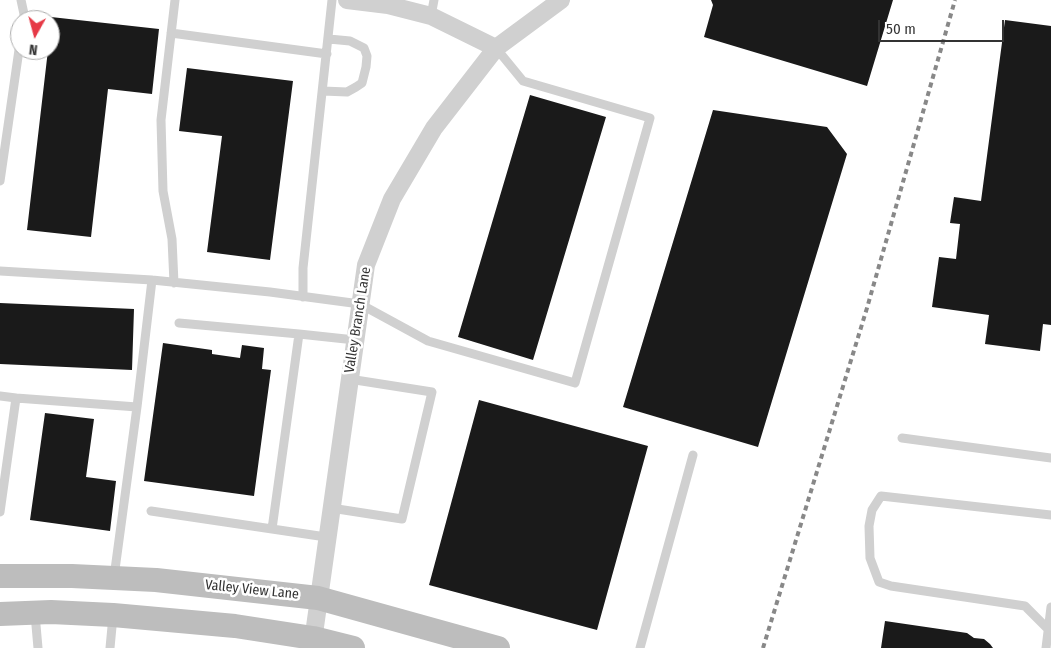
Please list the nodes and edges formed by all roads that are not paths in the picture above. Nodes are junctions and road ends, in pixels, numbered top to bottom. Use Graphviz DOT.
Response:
graph roads {
  1 [pos="175,0"];
  2 [pos="332,0"];
  3 [pos="347,0"];
  4 [pos="561,0"];
  5 [pos="432,8"];
  6 [pos="171,33"];
  7 [pos="328,39"];
  8 [pos="496,48"];
  9 [pos="327,54"];
  10 [pos="18,60"];
  11 [pos="323,91"];
  12 [pos="0,182"];
  13 [pos="0,271"];
  14 [pos="152,280"];
  15 [pos="174,283"];
  16 [pos="303,297"];
  17 [pos="360,304"];
  18 [pos="179,323"];
  19 [pos="299,334"];
  20 [pos="355,340"];
  21 [pos="349,378"];
  22 [pos="0,396"];
  23 [pos="16,398"];
  24 [pos="137,407"];
  25 [pos="902,438"];
  26 [pos="693,455"];
  27 [pos="1051,458"];
  28 [pos="331,508"];
  29 [pos="151,511"];
  30 [pos="0,512"];
  31 [pos="1051,516"];
  32 [pos="272,528"];
  33 [pos="326,537"];
  34 [pos="0,576"];
  35 [pos="114,577"];
  36 [pos="318,598"];
  37 [pos="1051,607"];
  38 [pos="0,614"];
  39 [pos="35,614"];
  40 [pos="113,615"];
  41 [pos="1048,629"];
  42 [pos="312,643"];
  43 [pos="38,648"];
  44 [pos="110,648"];
  45 [pos="353,648"];
  46 [pos="498,648"];
  47 [pos="640,648"];
  48 [pos="1046,648"];
  1 -- 6 [label="lane"];
  2 -- 7 [label="lane"];
  3 -- 5 [label="street"];
  4 -- 8 [label="street, Valley Branch Lane"];
  5 -- 8 [label="street"];
  6 -- 9 [label="lane"];
  6 -- 15 [label="lane"];
  7 -- 9 [label="lane"];
  7 -- 11 [label="lane"];
  8 -- 17 [label="street, Valley Branch Lane"];
  8 -- 17 [label="lane"];
  9 -- 11 [label="lane"];
  10 -- 12 [label="lane"];
  11 -- 16 [label="lane"];
  13 -- 14 [label="lane"];
  14 -- 15 [label="lane"];
  14 -- 24 [label="lane"];
  15 -- 16 [label="lane"];
  16 -- 17 [label="lane"];
  17 -- 20 [label="street, Valley Branch Lane"];
  18 -- 19 [label="lane"];
  19 -- 20 [label="lane"];
  19 -- 32 [label="lane"];
  20 -- 21 [label="street, Valley Branch Lane"];
  21 -- 28 [label="street, Valley Branch Lane"];
  21 -- 28 [label="lane"];
  22 -- 23 [label="lane"];
  23 -- 24 [label="lane"];
  23 -- 30 [label="lane"];
  24 -- 35 [label="lane"];
  25 -- 27 [label="lane"];
  26 -- 47 [label="lane"];
  28 -- 33 [label="street, Valley Branch Lane"];
  29 -- 32 [label="lane"];
  31 -- 41 [label="lane"];
  32 -- 33 [label="lane"];
  33 -- 36 [label="street, Valley Branch Lane"];
  34 -- 35 [label="main road, Valley View Lane"];
  35 -- 36 [label="main road, Valley View Lane"];
  36 -- 42 [label="street, Valley Branch Lane"];
  36 -- 46 [label="main road, Valley View Lane"];
  37 -- 41 [label="lane"];
  38 -- 39 [label="main road"];
  39 -- 40 [label="main road"];
  39 -- 43 [label="lane"];
  40 -- 42 [label="main road"];
  40 -- 44 [label="lane"];
  41 -- 48 [label="lane"];
  42 -- 45 [label="main road"];
}
